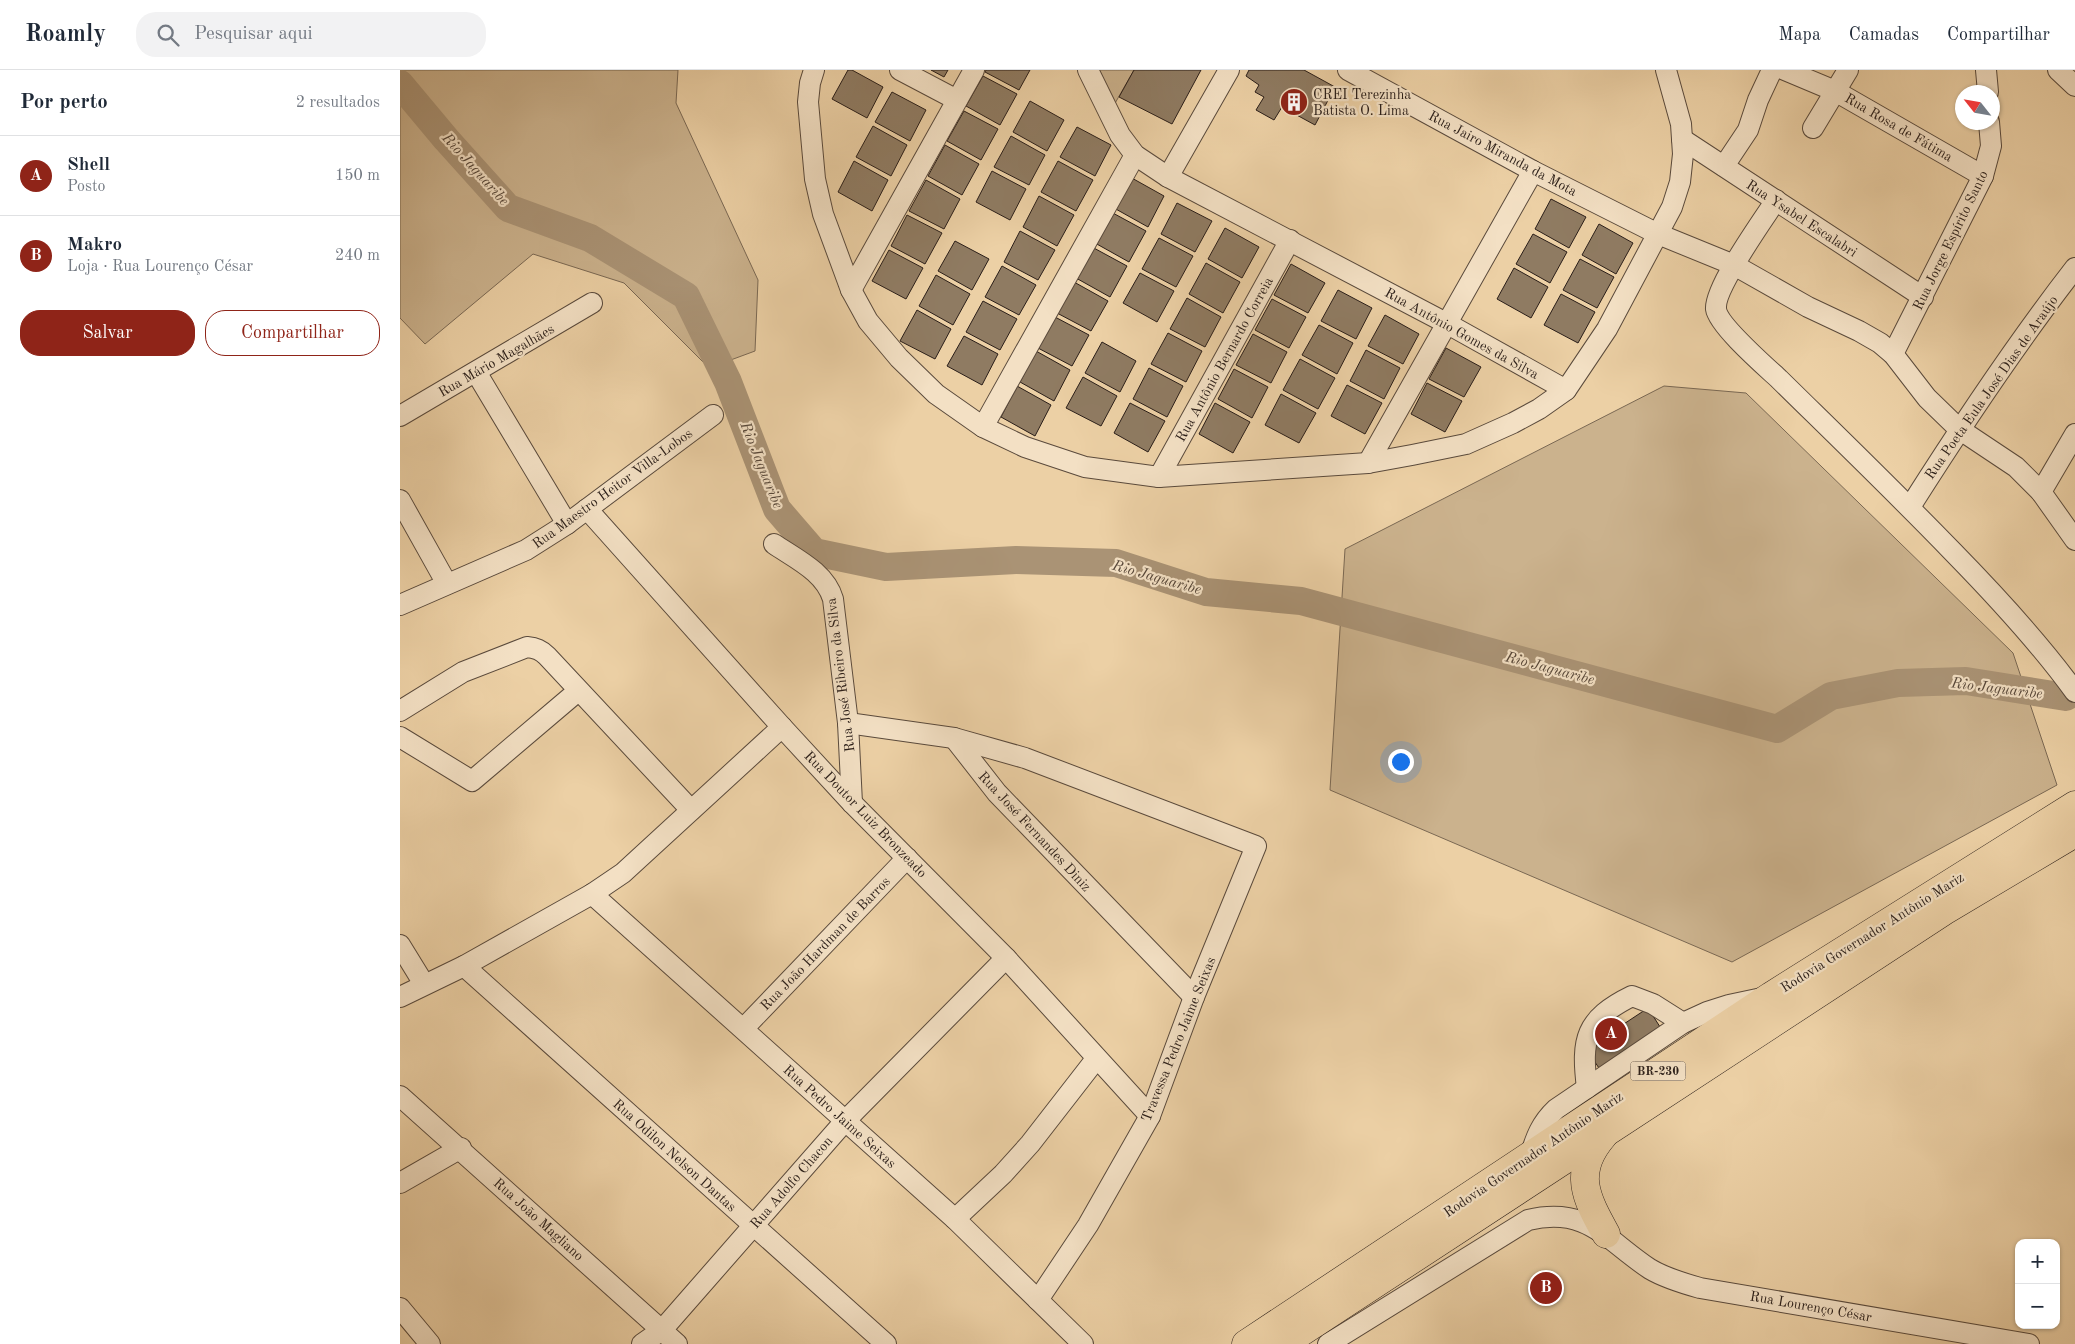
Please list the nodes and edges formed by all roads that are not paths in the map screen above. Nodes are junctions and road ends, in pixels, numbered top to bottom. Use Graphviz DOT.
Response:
graph roads {
  1 [pos="814,70"];
  2 [pos="900,70"];
  3 [pos="974,70"];
  4 [pos="1088,70"];
  5 [pos="1228,70"];
  6 [pos="1348,70"];
  7 [pos="1666,70"];
  8 [pos="1772,70"];
  9 [pos="1785,70"];
  10 [pos="1848,70"];
  11 [pos="1986,70"];
  12 [pos="2058,70"];
  13 [pos="1987,85"];
  14 [pos="2075,86"];
  15 [pos="1835,91"];
  16 [pos="957,100"];
  17 [pos="1812,128"];
  18 [pos="1990,130"];
  19 [pos="1682,139"];
  20 [pos="1135,155"];
  21 [pos="1724,166"];
  22 [pos="1533,171"];
  23 [pos="1983,176"];
  24 [pos="1168,177"];
  25 [pos="1776,200"];
  26 [pos="1658,234"];
  27 [pos="1290,240"];
  28 [pos="1734,264"];
  29 [pos="2075,268"];
  30 [pos="851,290"];
  31 [pos="1923,297"];
  32 [pos="592,303"];
  33 [pos="1446,323"];
  34 [pos="1893,354"];
  35 [pos="476,372"];
  36 [pos="1566,390"];
  37 [pos="713,415"];
  38 [pos="400,416"];
  39 [pos="983,427"];
  40 [pos="1959,429"];
  41 [pos="2075,434"];
  42 [pos="1368,463"];
  43 [pos="1159,477"];
  44 [pos="2041,492"];
  45 [pos="400,500"];
  46 [pos="1910,507"];
  47 [pos="587,508"];
  48 [pos="566,524"];
  49 [pos="2075,540"];
  50 [pos="774,544"];
  51 [pos="447,584"];
  52 [pos="400,605"];
  53 [pos="578,690"];
  54 [pos="2075,692"];
  55 [pos="400,711"];
  56 [pos="848,723"];
  57 [pos="782,727"];
  58 [pos="400,737"];
  59 [pos="954,738"];
  60 [pos="852,803"];
  61 [pos="2075,805"];
  62 [pos="691,810"];
  63 [pos="2075,833"];
  64 [pos="907,858"];
  65 [pos="592,894"];
  66 [pos="400,945"];
  67 [pos="1006,958"];
  68 [pos="464,966"];
  69 [pos="424,984"];
  70 [pos="1771,996"];
  71 [pos="400,997"];
  72 [pos="1194,997"];
  73 [pos="1683,1023"];
  74 [pos="744,1028"];
  75 [pos="1096,1059"];
  76 [pos="1587,1088"];
  77 [pos="400,1096"];
  78 [pos="1150,1116"];
  79 [pos="845,1120"];
  80 [pos="1609,1129"];
  81 [pos="460,1148"];
  82 [pos="1530,1156"];
  83 [pos="400,1183"];
  84 [pos="955,1219"];
  85 [pos="753,1225"];
  86 [pos="1606,1234"];
  87 [pos="1038,1300"];
  88 [pos="400,1308"];
  89 [pos="662,1330"];
  90 [pos="430,1344"];
  91 [pos="642,1344"];
  92 [pos="678,1344"];
  93 [pos="886,1344"];
  94 [pos="1083,1344"];
  95 [pos="1246,1344"];
  96 [pos="1283,1344"];
  97 [pos="1328,1344"];
  98 [pos="2029,1344"];
  1 -- 30 [label="street"];
  2 -- 16 [label="street"];
  3 -- 16 [label="street"];
  4 -- 20 [label="street, Rua Antônio Gomes da Silva"];
  5 -- 24 [label="street"];
  6 -- 22 [label="street, Rua Jairo Miranda da Mota"];
  7 -- 19 [label="street"];
  8 -- 21 [label="street"];
  9 -- 15 [label="street, Rua Rosa de Fátima"];
  10 -- 15 [label="street"];
  11 -- 13 [label="street"];
  12 -- 14 [label="street"];
  15 -- 17 [label="street"];
  15 -- 23 [label="street, Rua Rosa de Fátima"];
  16 -- 30 [label="street"];
  18 -- 23 [label="street, Rua Jorge Espírito Santo"];
  19 -- 21 [label="street, Rua Ysabel Escalabri"];
  19 -- 26 [label="street"];
  20 -- 24 [label="street, Rua Antônio Gomes da Silva"];
  20 -- 39 [label="street"];
  21 -- 25 [label="street, Rua Ysabel Escalabri"];
  22 -- 26 [label="street, Rua Jairo Miranda da Mota"];
  22 -- 33 [label="street"];
  23 -- 31 [label="street, Rua Jorge Espírito Santo"];
  24 -- 27 [label="street, Rua Antônio Gomes da Silva"];
  25 -- 28 [label="street"];
  25 -- 31 [label="street, Rua Ysabel Escalabri"];
  26 -- 28 [label="street, Rua Jairo Miranda da Mota"];
  26 -- 36 [label="street"];
  27 -- 33 [label="street, Rua Antônio Gomes da Silva"];
  27 -- 43 [label="street, Rua Antônio Bernardo Correia"];
  28 -- 34 [label="street, Rua Jairo Miranda da Mota"];
  28 -- 46 [label="street"];
  29 -- 40 [label="street, Rua Poeta Eula José Dias de Araújo"];
  30 -- 39 [label="street"];
  31 -- 34 [label="street, Rua Jorge Espírito Santo"];
  32 -- 35 [label="street, Rua Mário Magalhães"];
  33 -- 36 [label="street, Rua Antônio Gomes da Silva"];
  33 -- 42 [label="street"];
  34 -- 40 [label="street, Rua Jairo Miranda da Mota"];
  35 -- 38 [label="street, Rua Mário Magalhães"];
  35 -- 48 [label="street"];
  36 -- 42 [label="street"];
  37 -- 47 [label="street, Rua Maestro Heitor Villa-Lobos"];
  39 -- 43 [label="street"];
  40 -- 44 [label="street, Rua Jairo Miranda da Mota"];
  40 -- 46 [label="street, Rua Poeta Eula José Dias de Araújo"];
  41 -- 44 [label="street"];
  42 -- 43 [label="street"];
  44 -- 49 [label="street, Rua Jairo Miranda da Mota"];
  45 -- 51 [label="street"];
  46 -- 54 [label="street"];
  47 -- 48 [label="street, Rua Maestro Heitor Villa-Lobos"];
  47 -- 57 [label="street, Rua Doutor Luiz Bronzeado"];
  48 -- 51 [label="street, Rua Maestro Heitor Villa-Lobos"];
  50 -- 56 [label="street, Rua José Ribeiro da Silva"];
  51 -- 52 [label="street, Rua Maestro Heitor Villa-Lobos"];
  53 -- 55 [label="street"];
  53 -- 58 [label="street"];
  53 -- 62 [label="street"];
  56 -- 59 [label="street"];
  56 -- 60 [label="street, Rua José Ribeiro da Silva"];
  57 -- 60 [label="street, Rua Doutor Luiz Bronzeado"];
  57 -- 62 [label="street"];
  59 -- 72 [label="street, Rua José Fernandes Diniz"];
  59 -- 72 [label="street, Travessa Pedro Jaime Seixas"];
  60 -- 64 [label="street, Rua Doutor Luiz Bronzeado"];
  61 -- 70 [label="highway, Rodovia Governador Antônio Mariz / BR-230"];
  62 -- 65 [label="street"];
  63 -- 80 [label="highway, Rodovia Governador Antônio Mariz / BR-230"];
  64 -- 67 [label="street, Rua Doutor Luiz Bronzeado"];
  64 -- 74 [label="street, Rua João Hardman de Barros"];
  65 -- 68 [label="street"];
  65 -- 74 [label="street, Rua Pedro Jaime Seixas"];
  66 -- 69 [label="street"];
  67 -- 75 [label="street, Rua Doutor Luiz Bronzeado"];
  67 -- 79 [label="street, Rua Adolfo Chacon"];
  68 -- 69 [label="street"];
  68 -- 85 [label="street, Rua Odilon Nelson Dantas"];
  69 -- 71 [label="street"];
  70 -- 73 [label="street"];
  70 -- 82 [label="highway, Rodovia Governador Antônio Mariz / BR-230"];
  72 -- 78 [label="street, Travessa Pedro Jaime Seixas"];
  73 -- 76 [label="street"];
  73 -- 76 [label="street"];
  74 -- 79 [label="street, Rua Pedro Jaime Seixas"];
  75 -- 78 [label="street, Rua Doutor Luiz Bronzeado"];
  75 -- 84 [label="street"];
  76 -- 82 [label="street"];
  77 -- 81 [label="street, Rua João Magliano"];
  78 -- 87 [label="street, Travessa Pedro Jaime Seixas"];
  79 -- 84 [label="street, Rua Pedro Jaime Seixas"];
  79 -- 85 [label="street, Rua Adolfo Chacon"];
  80 -- 86 [label="highway"];
  80 -- 96 [label="highway, Rodovia Governador Antônio Mariz / BR-230"];
  81 -- 83 [label="street"];
  81 -- 89 [label="street, Rua João Magliano"];
  82 -- 95 [label="highway, Rodovia Governador Antônio Mariz / BR-230"];
  84 -- 87 [label="street, Rua Pedro Jaime Seixas"];
  85 -- 89 [label="street, Rua Adolfo Chacon"];
  85 -- 93 [label="street, Rua Odilon Nelson Dantas"];
  86 -- 97 [label="street, Rua Lourenço César"];
  86 -- 98 [label="street, Rua Lourenço César"];
  87 -- 94 [label="street, Rua Pedro Jaime Seixas"];
  88 -- 90 [label="street"];
  89 -- 91 [label="street, Rua Adolfo Chacon"];
  89 -- 92 [label="street, Rua João Magliano"];
}
